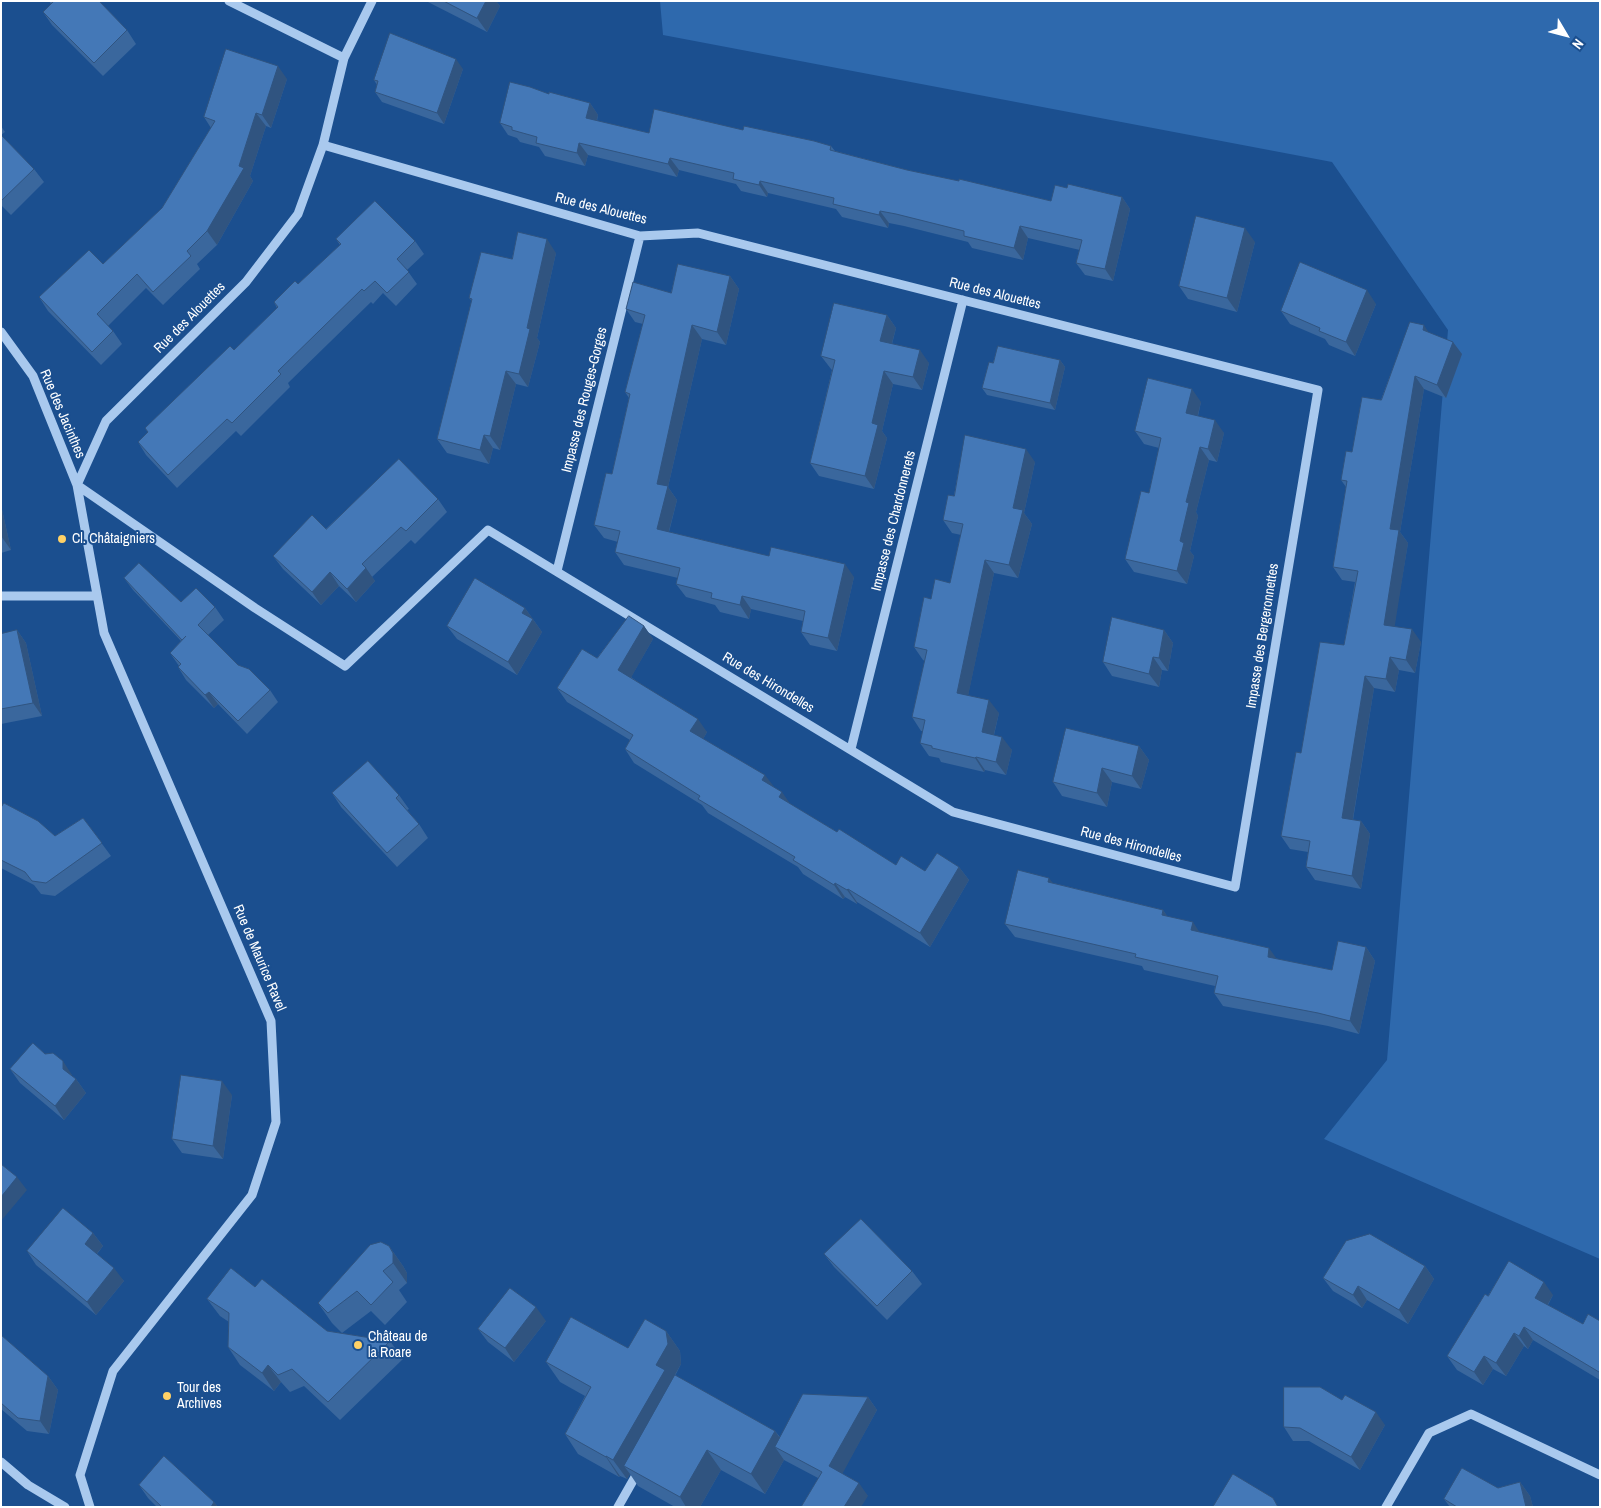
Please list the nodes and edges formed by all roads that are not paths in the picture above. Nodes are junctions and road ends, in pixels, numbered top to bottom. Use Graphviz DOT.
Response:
graph roads {
  1 [pos="229,1"];
  2 [pos="372,1"];
  3 [pos="344,58"];
  4 [pos="323,145"];
  5 [pos="640,236"];
  6 [pos="963,300"];
  7 [pos="1,332"];
  8 [pos="1318,390"];
  9 [pos="77,485"];
  10 [pos="557,571"];
  11 [pos="1,596"];
  12 [pos="96,596"];
  13 [pos="851,750"];
  14 [pos="1235,887"];
  15 [pos="646,1458"];
  16 [pos="1,1462"];
  17 [pos="1600,1475"];
  18 [pos="65,1507"];
  19 [pos="90,1507"];
  20 [pos="618,1507"];
  21 [pos="1386,1507"];
  1 -- 3 [label="street"];
  2 -- 3 [label="street"];
  3 -- 4 [label="street"];
  4 -- 5 [label="street, Rue des Alouettes"];
  4 -- 9 [label="street, Rue des Alouettes"];
  5 -- 6 [label="street, Rue des Alouettes"];
  5 -- 10 [label="street, Impasse des Rouges-Gorges"];
  6 -- 8 [label="street, Rue des Alouettes"];
  6 -- 13 [label="street, Impasse des Chardonnerets"];
  7 -- 9 [label="street, Rue des Jacinthes"];
  8 -- 14 [label="street, Impasse des Bergeronnettes"];
  9 -- 10 [label="street, Rue des Hirondelles"];
  9 -- 12 [label="street, Rue des Jacinthes"];
  10 -- 13 [label="street, Rue des Hirondelles"];
  11 -- 12 [label="street"];
  12 -- 19 [label="street, Rue de Maurice Ravel"];
  13 -- 14 [label="street, Rue des Hirondelles"];
  15 -- 20 [label="street"];
  16 -- 18 [label="street"];
  17 -- 21 [label="street"];
}
